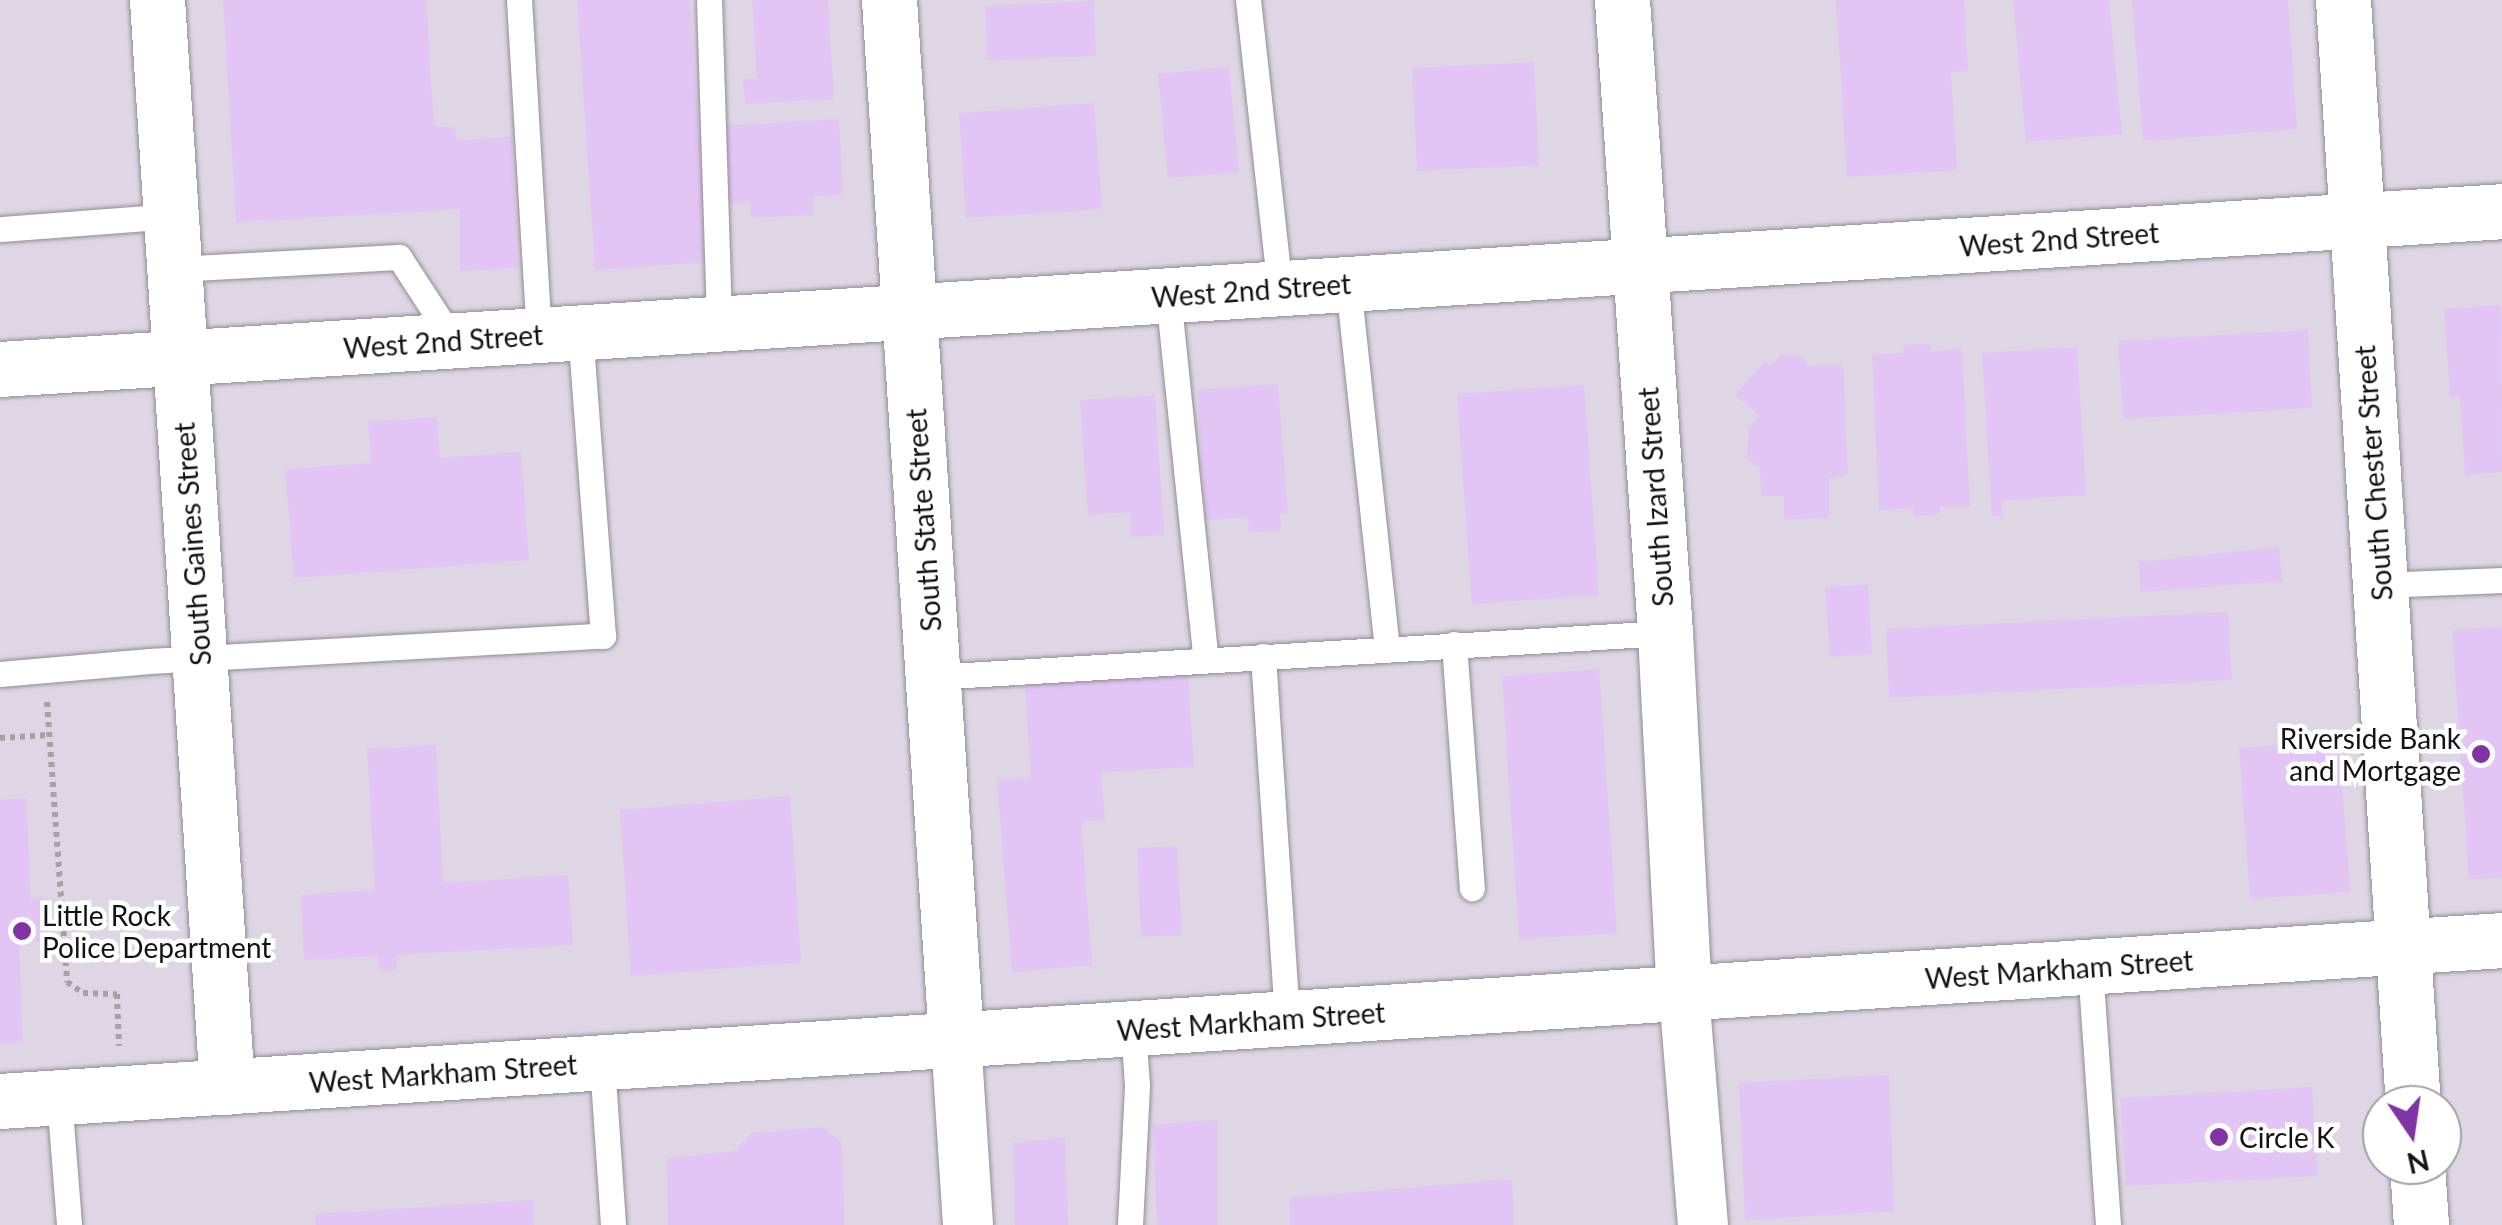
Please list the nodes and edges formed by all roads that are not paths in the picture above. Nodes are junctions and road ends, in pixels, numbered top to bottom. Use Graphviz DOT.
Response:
graph roads {
  1 [pos="157,0"];
  2 [pos="518,0"];
  3 [pos="709,0"];
  4 [pos="889,0"];
  5 [pos="1248,0"];
  6 [pos="1622,0"];
  7 [pos="2342,0"];
  8 [pos="2502,211"];
  9 [pos="2356,220"];
  10 [pos="0,229"];
  11 [pos="172,242"];
  12 [pos="1638,266"];
  13 [pos="1348,284"];
  14 [pos="1280,288"];
  15 [pos="1168,295"];
  16 [pos="909,312"];
  17 [pos="719,324"];
  18 [pos="560,334"];
  19 [pos="453,340"];
  20 [pos="180,357"];
  21 [pos="0,369"];
  22 [pos="2502,580"];
  23 [pos="2380,585"];
  24 [pos="1665,632"];
  25 [pos="1454,644"];
  26 [pos="1387,648"];
  27 [pos="1263,656"];
  28 [pos="199,659"];
  29 [pos="1206,660"];
  30 [pos="0,674"];
  31 [pos="933,677"];
  32 [pos="1472,888"];
  33 [pos="2502,940"];
  34 [pos="2402,947"];
  35 [pos="2090,966"];
  36 [pos="1684,994"];
  37 [pos="1287,1018"];
  38 [pos="1134,1028"];
  39 [pos="956,1039"];
  40 [pos="602,1063"];
  41 [pos="2412,1085"];
  42 [pos="227,1087"];
  43 [pos="60,1097"];
  44 [pos="0,1101"];
  45 [pos="2418,1185"];
  46 [pos="69,1225"];
  47 [pos="613,1225"];
  48 [pos="968,1225"];
  49 [pos="1130,1225"];
  50 [pos="1703,1225"];
  51 [pos="2108,1225"];
  52 [pos="2421,1225"];
  1 -- 11 [label="street, South Gaines Street"];
  2 -- 18 [label="lane"];
  3 -- 17 [label="lane"];
  4 -- 16 [label="street, South State Street"];
  5 -- 14 [label="lane"];
  6 -- 12 [label="street, South Izard Street"];
  7 -- 9 [label="street, South Chester Street"];
  8 -- 9 [label="street, West 2nd Street"];
  9 -- 12 [label="street, West 2nd Street"];
  9 -- 23 [label="street, South Chester Street"];
  10 -- 11 [label="lane"];
  11 -- 19 [label="lane"];
  11 -- 20 [label="street, South Gaines Street"];
  12 -- 13 [label="street, West 2nd Street"];
  12 -- 24 [label="street, South Izard Street"];
  13 -- 14 [label="street, West 2nd Street"];
  13 -- 26 [label="lane"];
  14 -- 15 [label="street, West 2nd Street"];
  15 -- 16 [label="street, West 2nd Street"];
  15 -- 29 [label="lane"];
  16 -- 17 [label="street, West 2nd Street"];
  16 -- 31 [label="street, South State Street"];
  17 -- 18 [label="street, West 2nd Street"];
  18 -- 19 [label="street, West 2nd Street"];
  18 -- 28 [label="lane"];
  19 -- 20 [label="street, West 2nd Street"];
  20 -- 21 [label="street, West 2nd Street"];
  20 -- 28 [label="street, South Gaines Street"];
  22 -- 23 [label="lane"];
  23 -- 34 [label="street, South Chester Street"];
  24 -- 25 [label="lane"];
  24 -- 36 [label="street, South Izard Street"];
  25 -- 26 [label="lane"];
  25 -- 32 [label="lane"];
  26 -- 27 [label="lane"];
  27 -- 29 [label="lane"];
  27 -- 37 [label="lane"];
  28 -- 30 [label="lane"];
  28 -- 42 [label="street, South Gaines Street"];
  29 -- 31 [label="lane"];
  31 -- 39 [label="street, South State Street"];
  33 -- 34 [label="street, West Markham Street"];
  34 -- 35 [label="street, West Markham Street"];
  34 -- 41 [label="street, South Chester Street"];
  35 -- 36 [label="street, West Markham Street"];
  35 -- 51 [label="lane"];
  36 -- 37 [label="street, West Markham Street"];
  36 -- 50 [label="street"];
  37 -- 38 [label="street, West Markham Street"];
  38 -- 39 [label="street, West Markham Street"];
  38 -- 49 [label="lane"];
  39 -- 40 [label="street, West Markham Street"];
  39 -- 48 [label="street"];
  40 -- 42 [label="street, West Markham Street"];
  40 -- 47 [label="lane"];
  42 -- 43 [label="street, West Markham Street"];
  43 -- 44 [label="street, West Markham Street"];
  43 -- 46 [label="lane"];
  45 -- 52 [label="street"];
}
